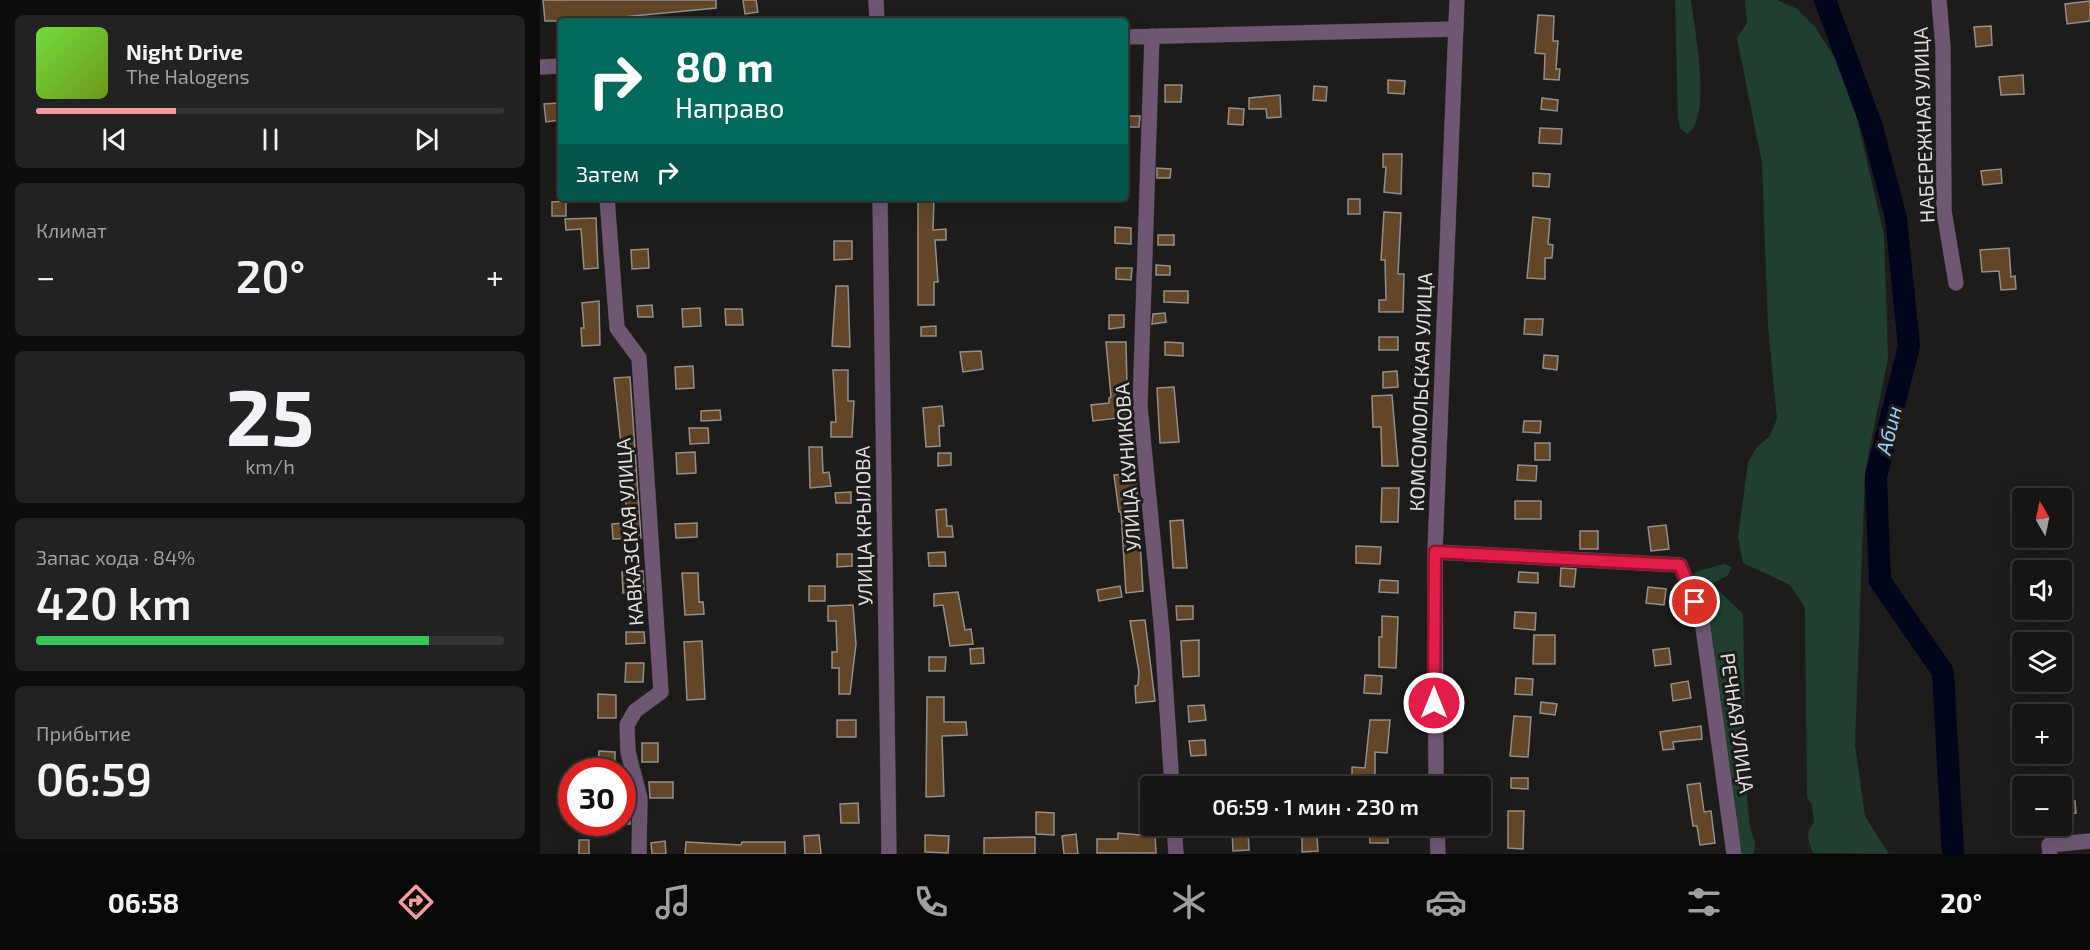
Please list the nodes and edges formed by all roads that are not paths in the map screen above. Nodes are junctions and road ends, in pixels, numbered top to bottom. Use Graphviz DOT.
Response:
graph roads {
  1 [pos="876,0"];
  2 [pos="1456,0"];
  3 [pos="1939,0"];
  4 [pos="877,18"];
  5 [pos="1455,29"];
  6 [pos="1152,36"];
  7 [pos="1128,37"];
  8 [pos="558,66"];
  9 [pos="540,67"];
  10 [pos="607,201"];
  11 [pos="880,201"];
  12 [pos="1956,283"];
  13 [pos="1435,552"];
  14 [pos="1171,776"];
  15 [pos="1436,776"];
  16 [pos="1175,836"];
  17 [pos="1437,836"];
  18 [pos="2090,841"];
  19 [pos="2050,849"];
  20 [pos="639,854"];
  21 [pos="889,854"];
  22 [pos="1176,854"];
  23 [pos="1438,854"];
  24 [pos="1734,854"];
  1 -- 4 [label="street"];
  2 -- 5 [label="street, КОМСОМОЛЬСКАЯ УЛИЦА"];
  3 -- 12 [label="street, НАБЕРЕЖНАЯ УЛИЦА"];
  5 -- 6 [label="street"];
  5 -- 13 [label="street, КОМСОМОЛЬСКАЯ УЛИЦА"];
  6 -- 7 [label="street"];
  6 -- 14 [label="street, УЛИЦА КУНИКОВА"];
  8 -- 9 [label="street"];
  10 -- 20 [label="street, КАВКАЗСКАЯ УЛИЦА"];
  11 -- 21 [label="street, УЛИЦА КРЫЛОВА"];
  13 -- 15 [label="street, КОМСОМОЛЬСКАЯ УЛИЦА"];
  13 -- 24 [label="street, РЕЧНАЯ УЛИЦА"];
  16 -- 22 [label="street"];
  17 -- 23 [label="street"];
  18 -- 19 [label="street"];
}
